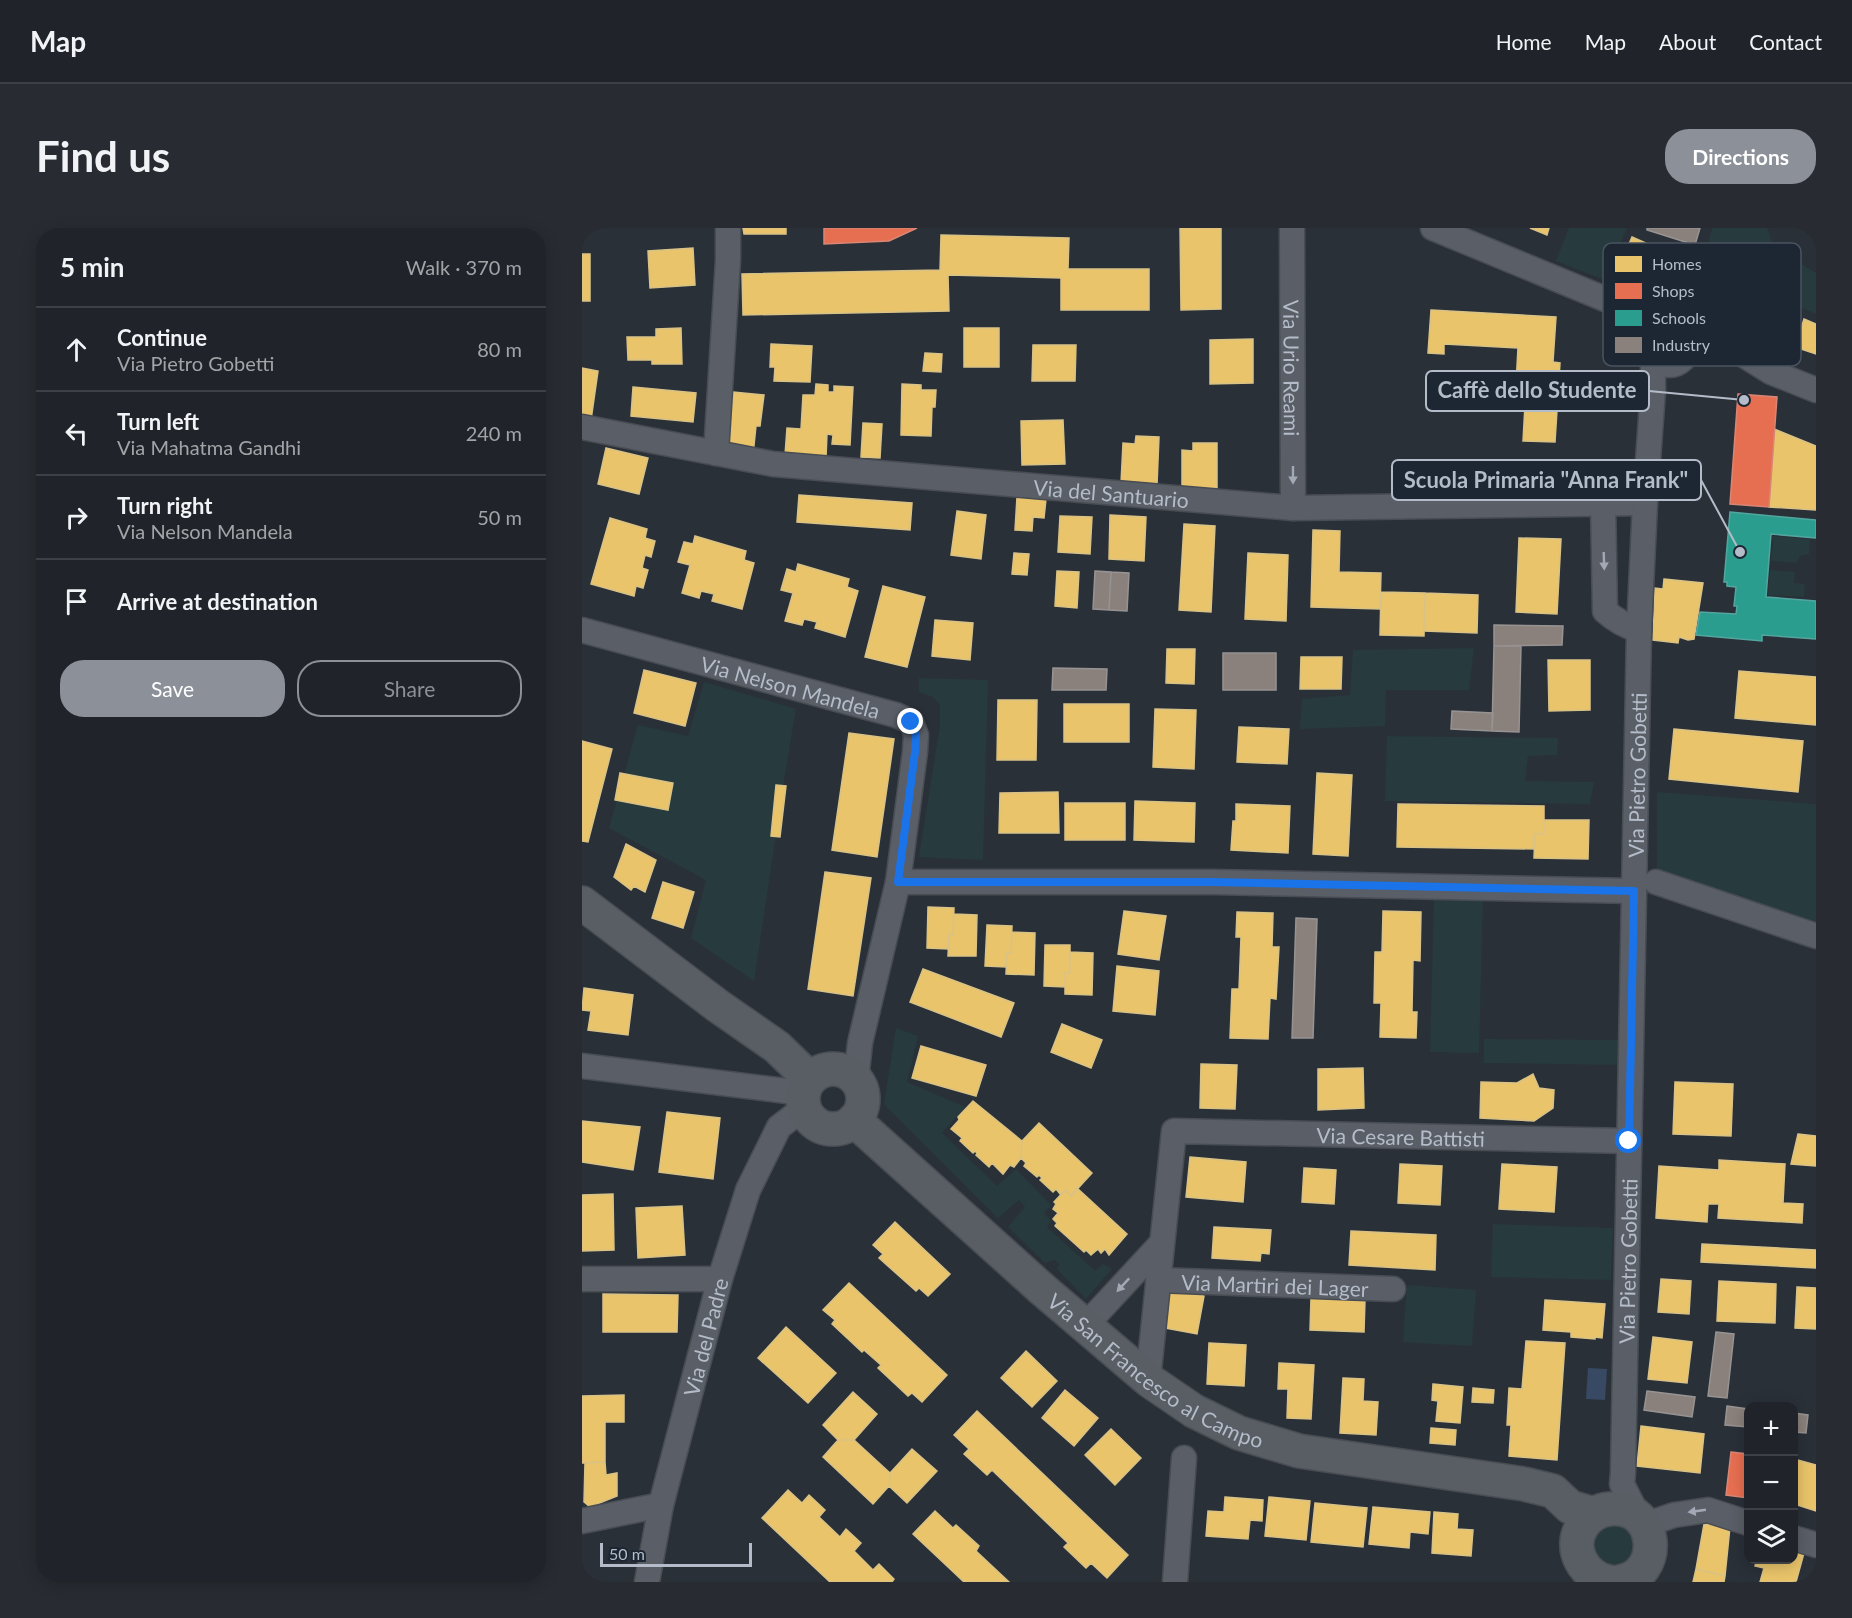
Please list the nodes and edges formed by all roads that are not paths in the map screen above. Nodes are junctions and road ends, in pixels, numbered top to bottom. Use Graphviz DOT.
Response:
graph roads {
  1 [pos="728,228"];
  2 [pos="1292,228"];
  3 [pos="1433,228"];
  4 [pos="1603,298"];
  5 [pos="1661,366"];
  6 [pos="1733,366"];
  7 [pos="1761,366"];
  8 [pos="1771,372"];
  9 [pos="1816,390"];
  10 [pos="582,427"];
  11 [pos="716,453"];
  12 [pos="1603,502"];
  13 [pos="1645,503"];
  14 [pos="1293,508"];
  15 [pos="582,630"];
  16 [pos="1639,630"];
  17 [pos="898,882"];
  18 [pos="1645,886"];
  19 [pos="582,903"];
  20 [pos="1816,936"];
  21 [pos="582,1066"];
  22 [pos="823,1086"];
  23 [pos="854,1120"];
  24 [pos="1174,1131"];
  25 [pos="1629,1141"];
  26 [pos="1161,1244"];
  27 [pos="582,1279"];
  28 [pos="720,1280"];
  29 [pos="1158,1280"];
  30 [pos="1393,1289"];
  31 [pos="1085,1326"];
  32 [pos="1150,1381"];
  33 [pos="1184,1458"];
  34 [pos="1524,1484"];
  35 [pos="1606,1502"];
  36 [pos="661,1505"];
  37 [pos="582,1521"];
  38 [pos="1642,1521"];
  39 [pos="1744,1521"];
  40 [pos="1798,1539"];
  41 [pos="1816,1545"];
  42 [pos="1607,1575"];
  43 [pos="647,1582"];
  44 [pos="1175,1582"];
  1 -- 11 [label="street"];
  2 -- 14 [label="street, Via Urio Reami, one-way"];
  3 -- 4 [label="street"];
  5 -- 13 [label="street, Via Pietro Gobetti"];
  6 -- 8 [label="street"];
  7 -- 8 [label="street"];
  8 -- 9 [label="street"];
  10 -- 11 [label="street, Via del Santuario"];
  11 -- 14 [label="street, Via del Santuario"];
  12 -- 13 [label="street, Via del Santuario"];
  12 -- 14 [label="street, Via del Santuario"];
  12 -- 16 [label="street, one-way"];
  13 -- 16 [label="street, Via Pietro Gobetti"];
  15 -- 17 [label="street, Via Nelson Mandela"];
  16 -- 18 [label="street, Via Pietro Gobetti"];
  17 -- 18 [label="street"];
  17 -- 22 [label="street"];
  18 -- 20 [label="street"];
  18 -- 25 [label="street, Via Pietro Gobetti"];
  19 -- 22 [label="street"];
  21 -- 22 [label="street"];
  22 -- 23 [label="street"];
  22 -- 23 [label="street"];
  22 -- 28 [label="street, Via del Padre"];
  23 -- 31 [label="street, Via San Francesco al Campo"];
  24 -- 25 [label="street, Via Cesare Battisti"];
  24 -- 26 [label="street, Via Martiri dei Lager"];
  25 -- 35 [label="street, Via Pietro Gobetti"];
  26 -- 29 [label="street, Via Martiri dei Lager"];
  26 -- 31 [label="street, one-way"];
  27 -- 28 [label="street"];
  28 -- 36 [label="street, Via del Padre"];
  29 -- 30 [label="street, Via Martiri dei Lager"];
  29 -- 32 [label="street, Via Martiri dei Lager"];
  31 -- 32 [label="street, Via San Francesco al Campo"];
  32 -- 34 [label="street, Via San Francesco al Campo"];
  33 -- 44 [label="street"];
  34 -- 35 [label="street, Via San Francesco al Campo"];
  34 -- 42 [label="street"];
  35 -- 38 [label="street"];
  35 -- 42 [label="street"];
  36 -- 37 [label="street"];
  36 -- 43 [label="street, Via del Padre"];
  39 -- 38 [label="street, one-way"];
  38 -- 42 [label="street"];
  40 -- 41 [label="street"];
}
